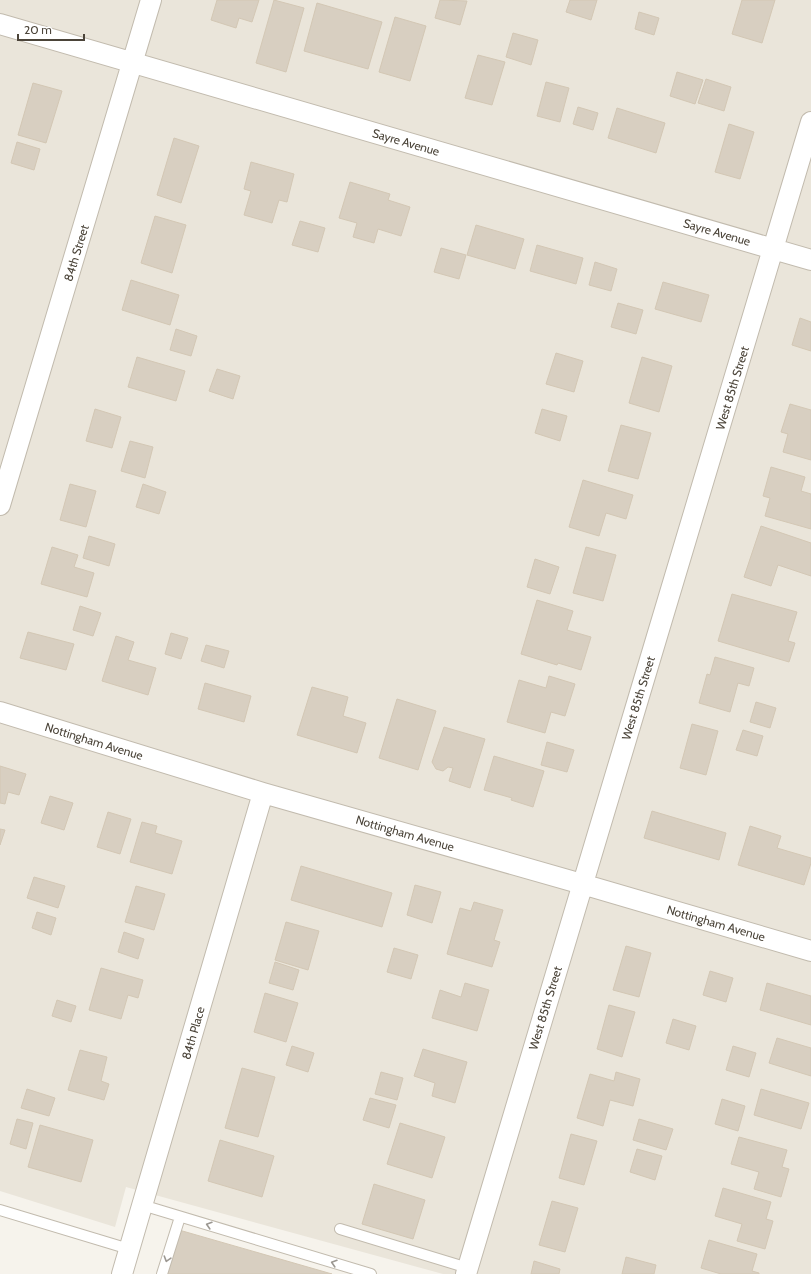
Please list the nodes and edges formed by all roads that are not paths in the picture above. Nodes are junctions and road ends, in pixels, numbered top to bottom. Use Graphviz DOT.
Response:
graph roads {
  1 [pos="152,0"];
  2 [pos="0,24"];
  3 [pos="133,63"];
  4 [pos="811,122"];
  5 [pos="774,249"];
  6 [pos="811,260"];
  7 [pos="0,505"];
  8 [pos="0,712"];
  9 [pos="263,793"];
  10 [pos="582,884"];
  11 [pos="811,951"];
  12 [pos="142,1205"];
  13 [pos="0,1210"];
  14 [pos="180,1217"];
  15 [pos="340,1229"];
  16 [pos="129,1249"];
  17 [pos="467,1271"];
  18 [pos="122,1274"];
  19 [pos="162,1274"];
  20 [pos="371,1274"];
  1 -- 3 [label="street, 84th Street"];
  2 -- 3 [label="street, Sayre Avenue"];
  3 -- 5 [label="street, Sayre Avenue"];
  3 -- 7 [label="street, 84th Street"];
  4 -- 5 [label="street, West 85th Street"];
  5 -- 6 [label="street, Sayre Avenue"];
  5 -- 10 [label="street, West 85th Street"];
  8 -- 9 [label="street, Nottingham Avenue"];
  9 -- 10 [label="street, Nottingham Avenue"];
  9 -- 12 [label="street, 84th Place"];
  10 -- 11 [label="street, Nottingham Avenue"];
  10 -- 17 [label="street, West 85th Street"];
  12 -- 14 [label="lane"];
  12 -- 16 [label="street, 84th Place"];
  13 -- 16 [label="lane"];
  14 -- 19 [label="lane, one-way"];
  20 -- 14 [label="lane, one-way"];
  15 -- 17 [label="lane"];
  16 -- 18 [label="street, 84th Place"];
}
